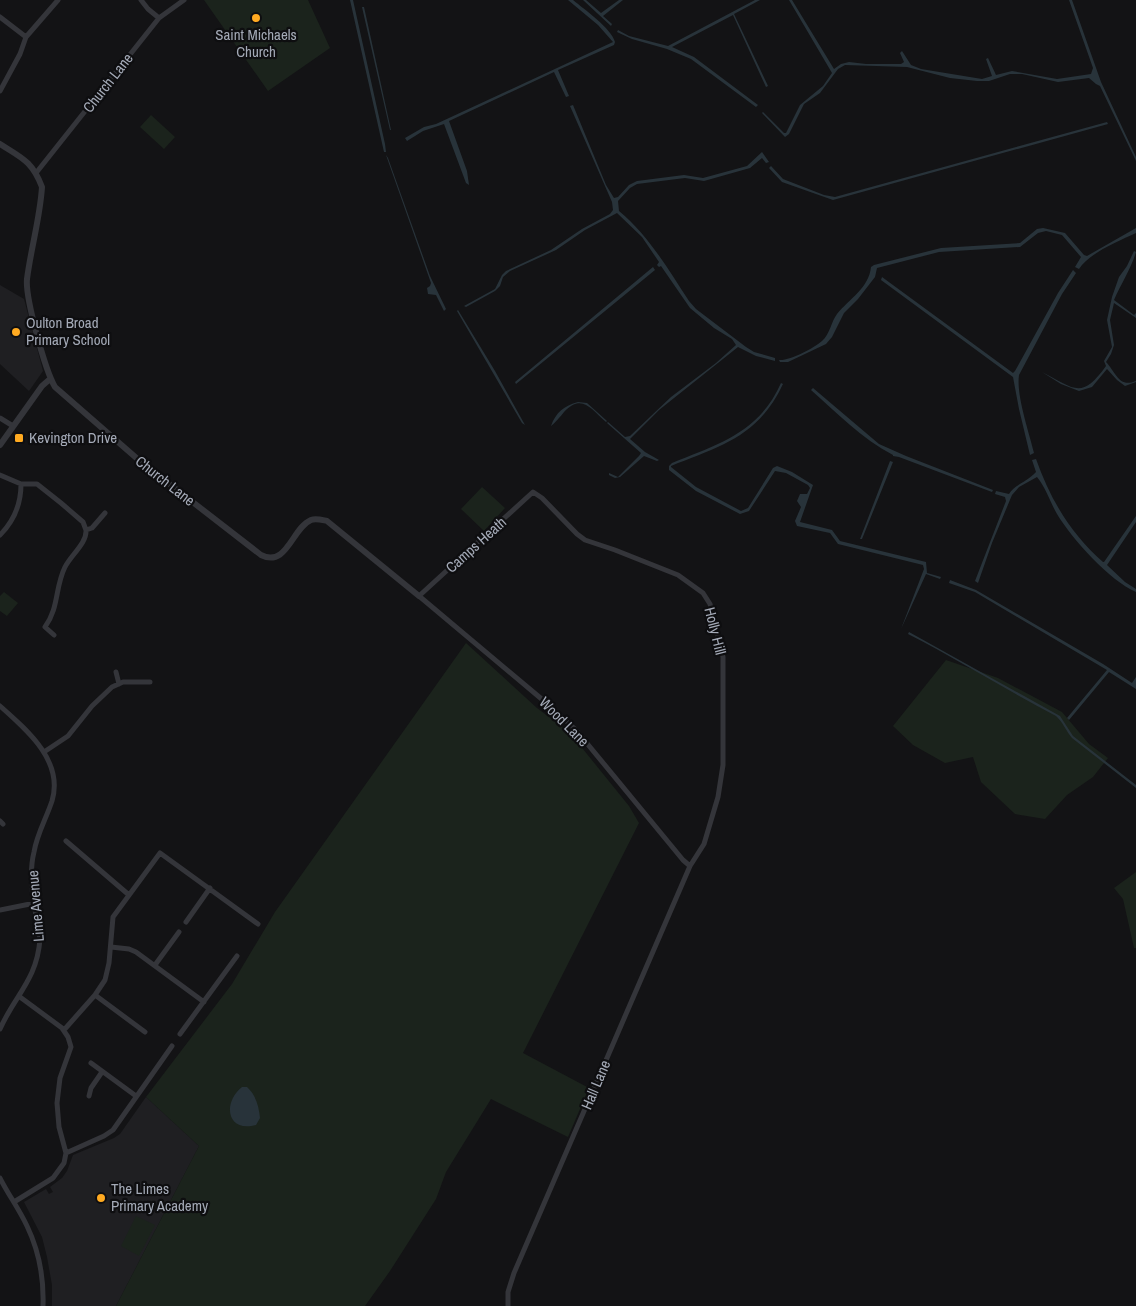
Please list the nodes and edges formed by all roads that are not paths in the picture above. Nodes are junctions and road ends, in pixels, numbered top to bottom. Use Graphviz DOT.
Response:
graph roads {
  1 [pos="58,0"];
  2 [pos="141,0"];
  3 [pos="184,0"];
  4 [pos="0,18"];
  5 [pos="159,18"];
  6 [pos="26,37"];
  7 [pos="0,91"];
  8 [pos="0,144"];
  9 [pos="36,173"];
  10 [pos="50,379"];
  11 [pos="0,418"];
  12 [pos="13,426"];
  13 [pos="0,445"];
  14 [pos="0,475"];
  15 [pos="22,484"];
  16 [pos="533,492"];
  17 [pos="105,513"];
  18 [pos="86,530"];
  19 [pos="0,535"];
  20 [pos="419,596"];
  21 [pos="54,634"];
  22 [pos="116,672"];
  23 [pos="150,682"];
  24 [pos="119,684"];
  25 [pos="0,706"];
  26 [pos="44,752"];
  27 [pos="66,841"];
  28 [pos="690,866"];
  29 [pos="97,868"];
  30 [pos="92,873"];
  31 [pos="210,888"];
  32 [pos="129,895"];
  33 [pos="35,903"];
  34 [pos="0,910"];
  35 [pos="186,922"];
  36 [pos="258,924"];
  37 [pos="179,932"];
  38 [pos="111,947"];
  39 [pos="237,956"];
  40 [pos="155,965"];
  41 [pos="95,995"];
  42 [pos="20,997"];
  43 [pos="204,1002"];
  44 [pos="134,1015"];
  45 [pos="130,1021"];
  46 [pos="0,1029"];
  47 [pos="64,1030"];
  48 [pos="145,1032"];
  49 [pos="180,1034"];
  50 [pos="172,1046"];
  51 [pos="90,1063"];
  52 [pos="102,1072"];
  53 [pos="89,1096"];
  54 [pos="136,1096"];
  55 [pos="66,1153"];
  56 [pos="0,1178"];
  57 [pos="14,1202"];
  58 [pos="44,1306"];
  59 [pos="508,1306"];
  1 -- 6 [label="street"];
  2 -- 5 [label="street"];
  3 -- 5 [label="street, Church Lane"];
  4 -- 6 [label="street"];
  5 -- 9 [label="street, Church Lane"];
  6 -- 7 [label="street"];
  8 -- 9 [label="street"];
  9 -- 10 [label="street, Church Lane"];
  10 -- 12 [label="street"];
  10 -- 20 [label="street, Church Lane"];
  11 -- 12 [label="street"];
  12 -- 13 [label="street"];
  14 -- 15 [label="street"];
  15 -- 18 [label="street"];
  15 -- 19 [label="street"];
  16 -- 20 [label="street, Camps Heath"];
  16 -- 28 [label="street, Holly Hill"];
  17 -- 18 [label="street"];
  18 -- 21 [label="street"];
  20 -- 28 [label="street, Wood Lane"];
  22 -- 24 [label="street"];
  23 -- 24 [label="street"];
  24 -- 26 [label="street"];
  25 -- 26 [label="street, Lime Avenue"];
  26 -- 33 [label="street, Lime Avenue"];
  27 -- 29 [label="street"];
  28 -- 59 [label="street, Hall Lane"];
  29 -- 30 [label="street"];
  29 -- 32 [label="street"];
  31 -- 32 [label="street"];
  31 -- 35 [label="street"];
  31 -- 36 [label="street"];
  32 -- 38 [label="street"];
  33 -- 34 [label="street"];
  33 -- 42 [label="street, Lime Avenue"];
  37 -- 40 [label="street"];
  38 -- 40 [label="street"];
  38 -- 41 [label="street"];
  39 -- 43 [label="street"];
  40 -- 43 [label="street"];
  41 -- 45 [label="street"];
  41 -- 47 [label="street"];
  42 -- 46 [label="street, Lime Avenue"];
  42 -- 47 [label="street"];
  43 -- 49 [label="street"];
  44 -- 45 [label="street"];
  45 -- 48 [label="street"];
  47 -- 55 [label="street"];
  50 -- 54 [label="street"];
  51 -- 52 [label="street"];
  52 -- 53 [label="street"];
  52 -- 54 [label="street"];
  54 -- 55 [label="street"];
  55 -- 57 [label="street"];
  56 -- 57 [label="street"];
  57 -- 58 [label="street"];
}
